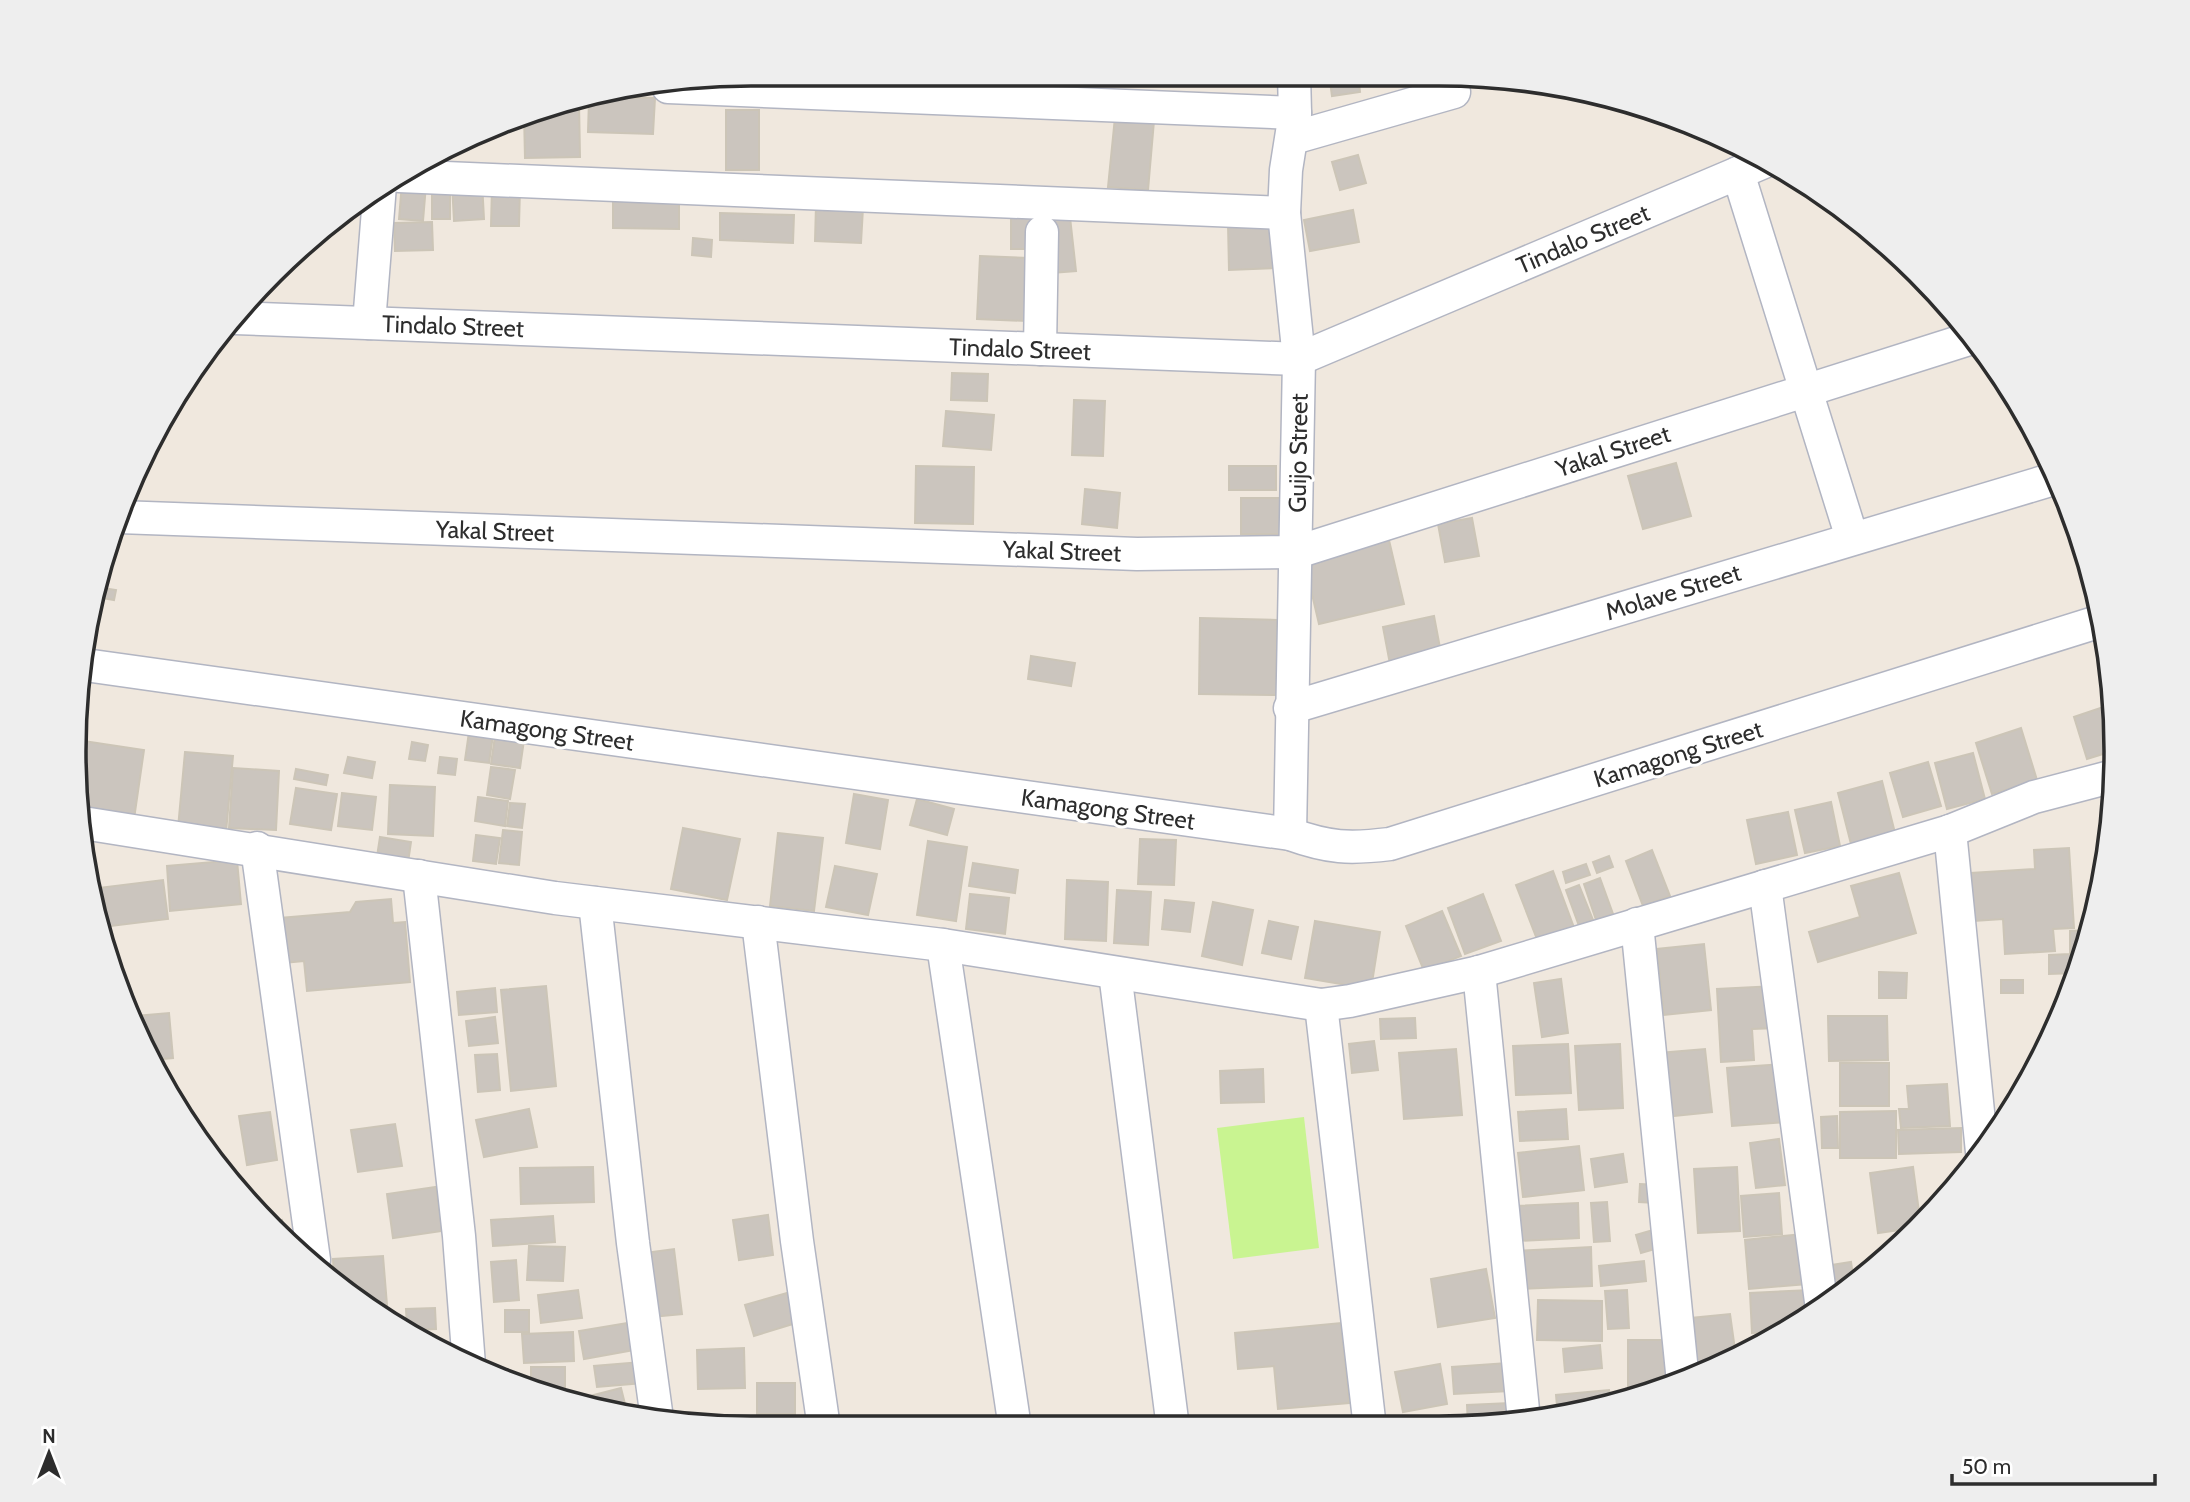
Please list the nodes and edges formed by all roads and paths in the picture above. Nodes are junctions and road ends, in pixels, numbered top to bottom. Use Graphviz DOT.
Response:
graph roads {
  1 [pos="1294,86"];
  2 [pos="692,88"];
  3 [pos="1454,92"];
  4 [pos="1294,125"];
  5 [pos="1751,168"];
  6 [pos="415,177"];
  7 [pos="379,200"];
  8 [pos="1284,213"];
  9 [pos="1042,232"];
  10 [pos="246,318"];
  11 [pos="369,323"];
  12 [pos="1963,341"];
  13 [pos="1040,349"];
  14 [pos="1299,359"];
  15 [pos="1805,390"];
  16 [pos="2047,481"];
  17 [pos="128,517"];
  18 [pos="1852,538"];
  19 [pos="1297,552"];
  20 [pos="2092,624"];
  21 [pos="91,666"];
  22 [pos="1290,708"];
  23 [pos="2103,779"];
  24 [pos="90,824"];
  25 [pos="1950,831"];
  26 [pos="1290,834"];
  27 [pos="257,848"];
  28 [pos="419,876"];
  29 [pos="1765,886"];
  30 [pos="595,903"];
  31 [pos="758,922"];
  32 [pos="1637,925"];
  33 [pos="943,945"];
  34 [pos="1479,972"];
  35 [pos="1115,973"];
  36 [pos="1321,1004"];
  37 [pos="1981,1137"];
  38 [pos="313,1252"];
  39 [pos="1820,1296"];
  40 [pos="468,1353"];
  41 [pos="1681,1371"];
  42 [pos="656,1409"];
  43 [pos="1523,1411"];
  44 [pos="822,1416"];
  45 [pos="1013,1416"];
  46 [pos="1171,1416"];
  47 [pos="1369,1416"];
  1 -- 4 [label="street, Guijo Street"];
  2 -- 4 [label="street"];
  3 -- 4 [label="street"];
  4 -- 8 [label="street, Guijo Street"];
  5 -- 14 [label="street, Tindalo Street"];
  5 -- 15 [label="street"];
  6 -- 8 [label="street"];
  7 -- 11 [label="street"];
  8 -- 14 [label="street, Guijo Street"];
  9 -- 13 [label="street"];
  10 -- 11 [label="street, Tindalo Street"];
  11 -- 13 [label="street, Tindalo Street"];
  12 -- 15 [label="street, Yakal Street"];
  13 -- 14 [label="street, Tindalo Street"];
  14 -- 19 [label="street, Guijo Street"];
  15 -- 18 [label="street"];
  15 -- 19 [label="street, Yakal Street"];
  16 -- 18 [label="street, Molave Street"];
  17 -- 19 [label="street, Yakal Street"];
  18 -- 22 [label="street, Molave Street"];
  19 -- 22 [label="street, Guijo Street"];
  20 -- 26 [label="street, Kamagong Street"];
  21 -- 26 [label="street, Kamagong Street"];
  22 -- 26 [label="street, Guijo Street"];
  23 -- 25 [label="street"];
  24 -- 27 [label="street"];
  25 -- 29 [label="street"];
  25 -- 37 [label="street"];
  27 -- 28 [label="street"];
  27 -- 38 [label="street"];
  28 -- 30 [label="street"];
  28 -- 40 [label="street"];
  29 -- 32 [label="street"];
  29 -- 39 [label="street"];
  30 -- 31 [label="street"];
  30 -- 42 [label="street"];
  31 -- 33 [label="street"];
  31 -- 44 [label="street"];
  32 -- 34 [label="street"];
  32 -- 41 [label="street"];
  33 -- 35 [label="street"];
  33 -- 45 [label="street"];
  34 -- 36 [label="street"];
  34 -- 43 [label="street"];
  35 -- 36 [label="street"];
  35 -- 46 [label="street"];
  36 -- 47 [label="street"];
}
